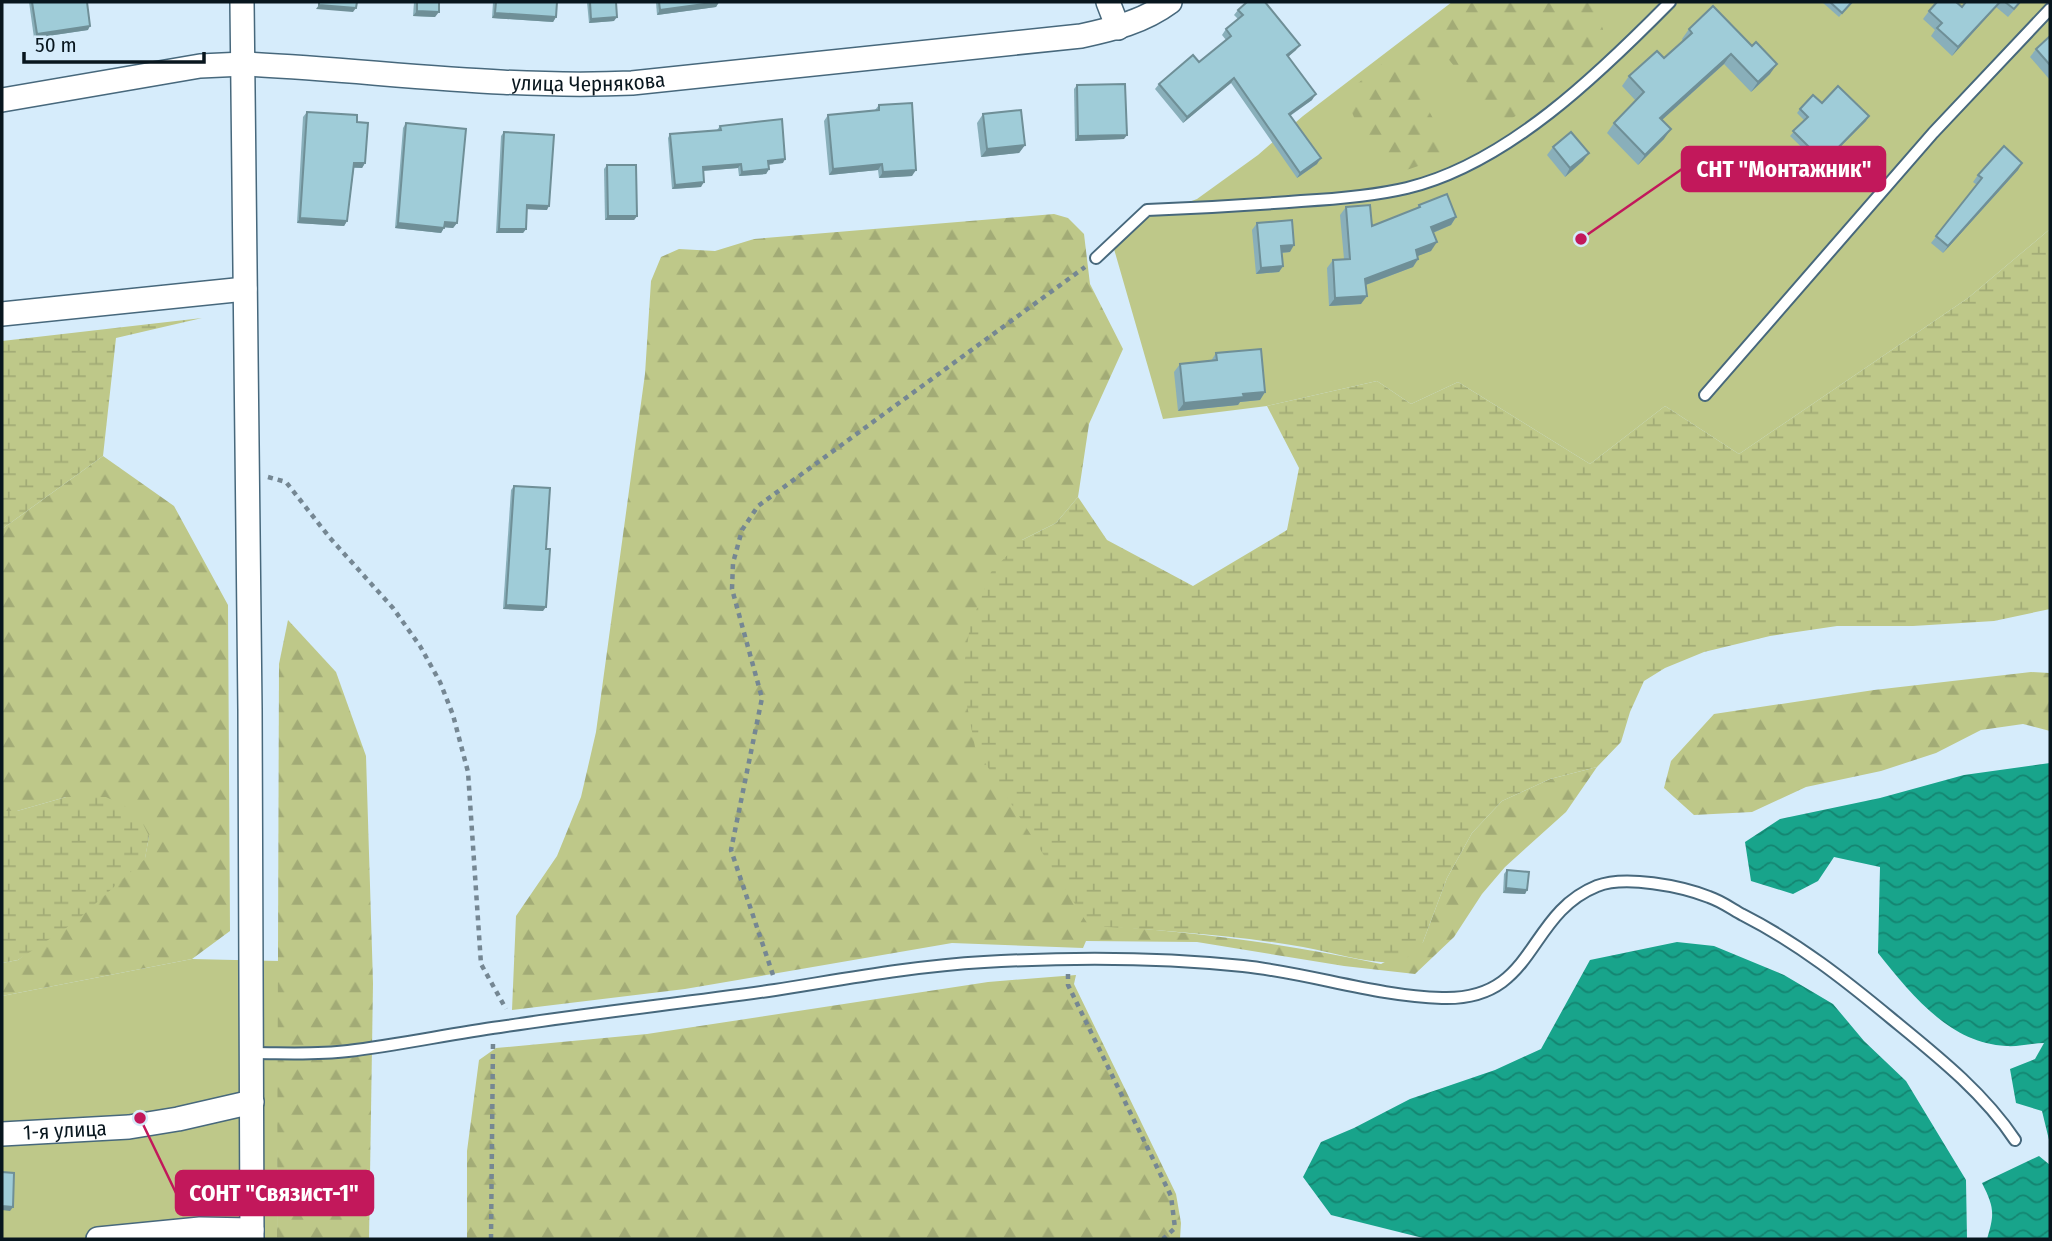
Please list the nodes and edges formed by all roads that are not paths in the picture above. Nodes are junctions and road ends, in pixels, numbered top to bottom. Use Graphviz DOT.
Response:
graph roads {
  1 [pos="242,2"];
  2 [pos="1108,2"];
  3 [pos="1170,2"];
  4 [pos="1670,2"];
  5 [pos="2050,9"];
  6 [pos="1118,28"];
  7 [pos="244,64"];
  8 [pos="2,100"];
  9 [pos="1096,258"];
  10 [pos="245,289"];
  11 [pos="2,314"];
  12 [pos="1705,395"];
  13 [pos="252,1053"];
  14 [pos="252,1102"];
  15 [pos="2,1134"];
  16 [pos="2015,1140"];
  17 [pos="252,1234"];
  18 [pos="98,1239"];
  1 -- 7 [label="street"];
  2 -- 6 [label="street"];
  3 -- 6 [label="street, улица Чернякова"];
  4 -- 9 [label="lane"];
  5 -- 12 [label="lane"];
  6 -- 7 [label="street, улица Чернякова"];
  7 -- 8 [label="street, улица Чернякова"];
  7 -- 10 [label="street"];
  10 -- 11 [label="street"];
  10 -- 13 [label="street"];
  13 -- 14 [label="street"];
  13 -- 16 [label="lane"];
  14 -- 15 [label="street, 1-я улица"];
  14 -- 17 [label="street"];
  17 -- 18 [label="street"];
}
